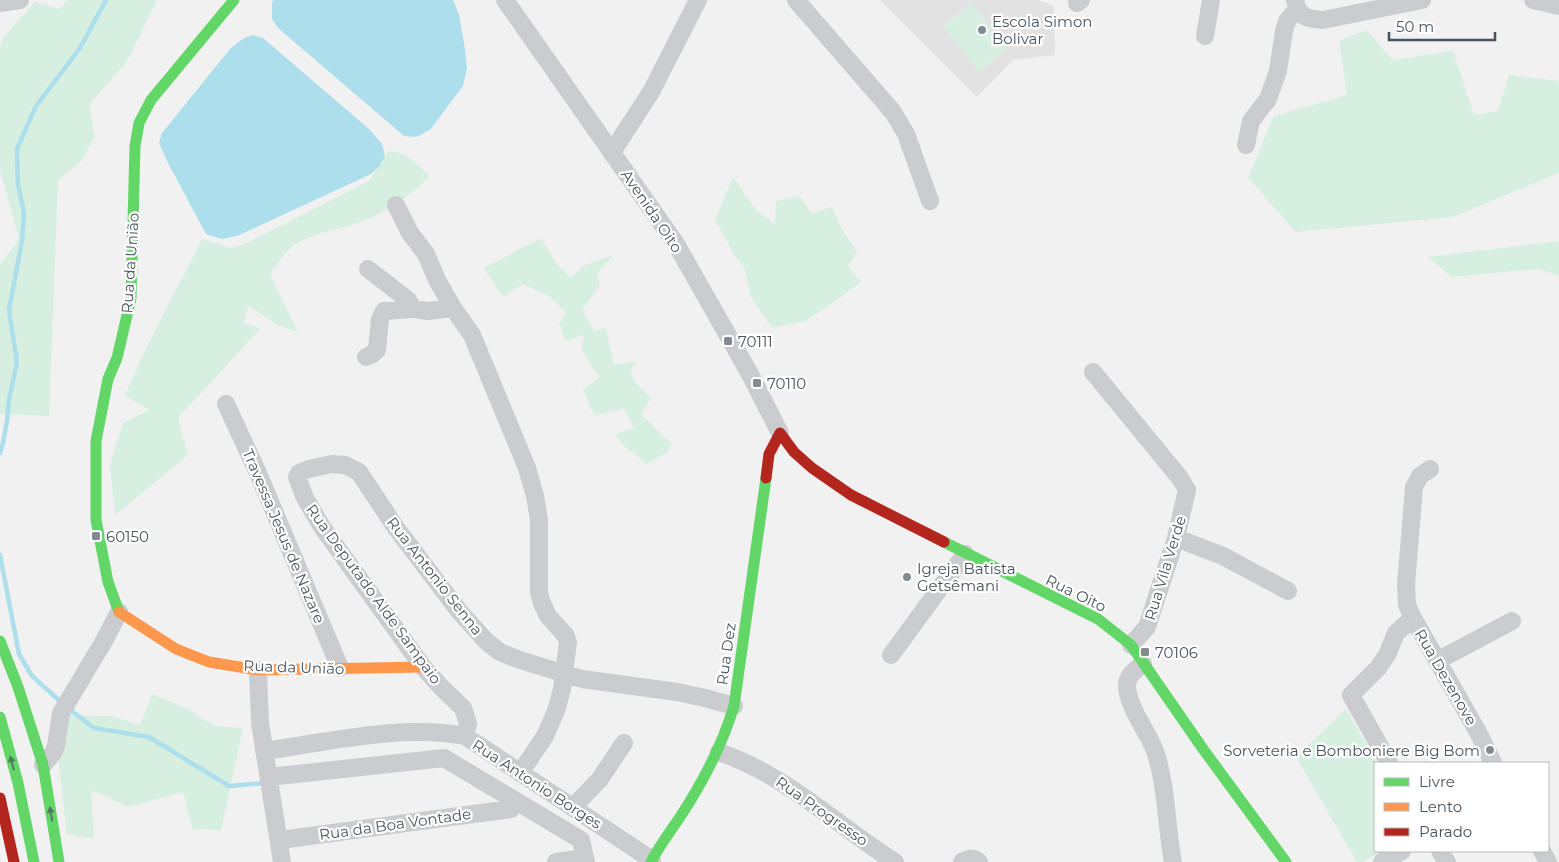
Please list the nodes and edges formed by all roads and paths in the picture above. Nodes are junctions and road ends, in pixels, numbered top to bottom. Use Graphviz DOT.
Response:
graph roads {
  1 [pos="20,0"];
  2 [pos="234,0"];
  3 [pos="505,0"];
  4 [pos="698,0"];
  5 [pos="796,0"];
  6 [pos="1211,0"];
  7 [pos="1422,0"];
  8 [pos="1533,0"];
  9 [pos="1402,2"];
  10 [pos="0,3"];
  11 [pos="1296,4"];
  12 [pos="1559,6"];
  13 [pos="1205,36"];
  14 [pos="1246,145"];
  15 [pos="612,152"];
  16 [pos="930,201"];
  17 [pos="396,205"];
  18 [pos="368,270"];
  19 [pos="453,308"];
  20 [pos="413,309"];
  21 [pos="366,357"];
  22 [pos="1093,372"];
  23 [pos="226,404"];
  24 [pos="780,433"];
  25 [pos="1430,469"];
  26 [pos="299,473"];
  27 [pos="1176,538"];
  28 [pos="965,554"];
  29 [pos="1288,590"];
  30 [pos="119,612"];
  31 [pos="1413,618"];
  32 [pos="1512,620"];
  33 [pos="0,641"];
  34 [pos="1131,645"];
  35 [pos="891,655"];
  36 [pos="1436,661"];
  37 [pos="1143,664"];
  38 [pos="423,667"];
  39 [pos="340,668"];
  40 [pos="258,670"];
  41 [pos="564,674"];
  42 [pos="734,706"];
  43 [pos="0,716"];
  44 [pos="465,736"];
  45 [pos="624,743"];
  46 [pos="264,751"];
  47 [pos="719,752"];
  48 [pos="1388,762"];
  49 [pos="1493,762"];
  50 [pos="43,765"];
  51 [pos="520,773"];
  52 [pos="269,777"];
  53 [pos="0,798"];
  54 [pos="573,808"];
  55 [pos="511,809"];
  56 [pos="280,840"];
  57 [pos="1400,852"];
  58 [pos="586,860"];
  59 [pos="652,861"];
  60 [pos="14,862"];
  61 [pos="34,862"];
  62 [pos="60,862"];
  63 [pos="282,862"];
  64 [pos="556,862"];
  65 [pos="895,862"];
  66 [pos="962,862"];
  67 [pos="979,862"];
  68 [pos="1173,862"];
  69 [pos="1286,862"];
  70 [pos="1382,862"];
  1 -- 10 [label="street"];
  2 -- 30 [label="main road, Rua da União"];
  3 -- 15 [label="street, Avenida Oito"];
  4 -- 15 [label="street"];
  5 -- 16 [label="street"];
  6 -- 13 [label="street"];
  7 -- 9 [label="street"];
  8 -- 12 [label="street"];
  9 -- 11 [label="street"];
  11 -- 14 [label="street"];
  15 -- 24 [label="street, Avenida Oito"];
  17 -- 19 [label="street"];
  18 -- 20 [label="street"];
  19 -- 20 [label="street"];
  19 -- 41 [label="street"];
  20 -- 21 [label="street"];
  22 -- 27 [label="street, Rua Vila Verde"];
  23 -- 39 [label="street, Travessa Jesus de Nazare"];
  24 -- 28 [label="main road, Rua Oito"];
  24 -- 42 [label="main road, Rua Dez"];
  25 -- 31 [label="street, Rua Dezenove"];
  26 -- 38 [label="street, Rua Deputado Alde Sampaio"];
  26 -- 41 [label="street, Rua Antonio Senna"];
  27 -- 29 [label="street"];
  27 -- 34 [label="street, Rua Vila Verde"];
  28 -- 34 [label="main road, Rua Oito"];
  28 -- 35 [label="street"];
  30 -- 40 [label="main road, Rua da União"];
  30 -- 50 [label="street"];
  31 -- 36 [label="street, Rua Dezenove"];
  31 -- 48 [label="street, Rua Dezenove"];
  32 -- 36 [label="street"];
  33 -- 50 [label="main road"];
  34 -- 37 [label="main road, Rua Oito"];
  36 -- 49 [label="street, Rua Dezenove"];
  37 -- 68 [label="street"];
  37 -- 69 [label="main road, Rua Oito"];
  38 -- 39 [label="main road, Rua da União"];
  38 -- 44 [label="street, Rua Deputado Alde Sampaio"];
  39 -- 40 [label="main road, Rua da União"];
  40 -- 46 [label="street"];
  41 -- 42 [label="street, Rua Antonio Senna"];
  41 -- 51 [label="street"];
  42 -- 47 [label="main road, Rua Dez"];
  61 -- 43 [label="main road, one-way"];
  44 -- 46 [label="street, Rua Antonio Borges"];
  44 -- 51 [label="street, Rua Antonio Borges"];
  45 -- 54 [label="street"];
  46 -- 52 [label="street"];
  47 -- 59 [label="main road, Rua Dez"];
  47 -- 65 [label="street, Rua Progresso"];
  62 -- 50 [label="main road, one-way"];
  51 -- 54 [label="street, Rua Antonio Borges"];
  52 -- 56 [label="street"];
  52 -- 58 [label="street"];
  53 -- 60 [label="main road"];
  54 -- 59 [label="street, Rua Antonio Borges"];
  55 -- 56 [label="street, Rua da Boa Vontade"];
  56 -- 63 [label="street"];
  57 -- 70 [label="street"];
  58 -- 64 [label="street"];
  66 -- 67 [label="street"];
}
